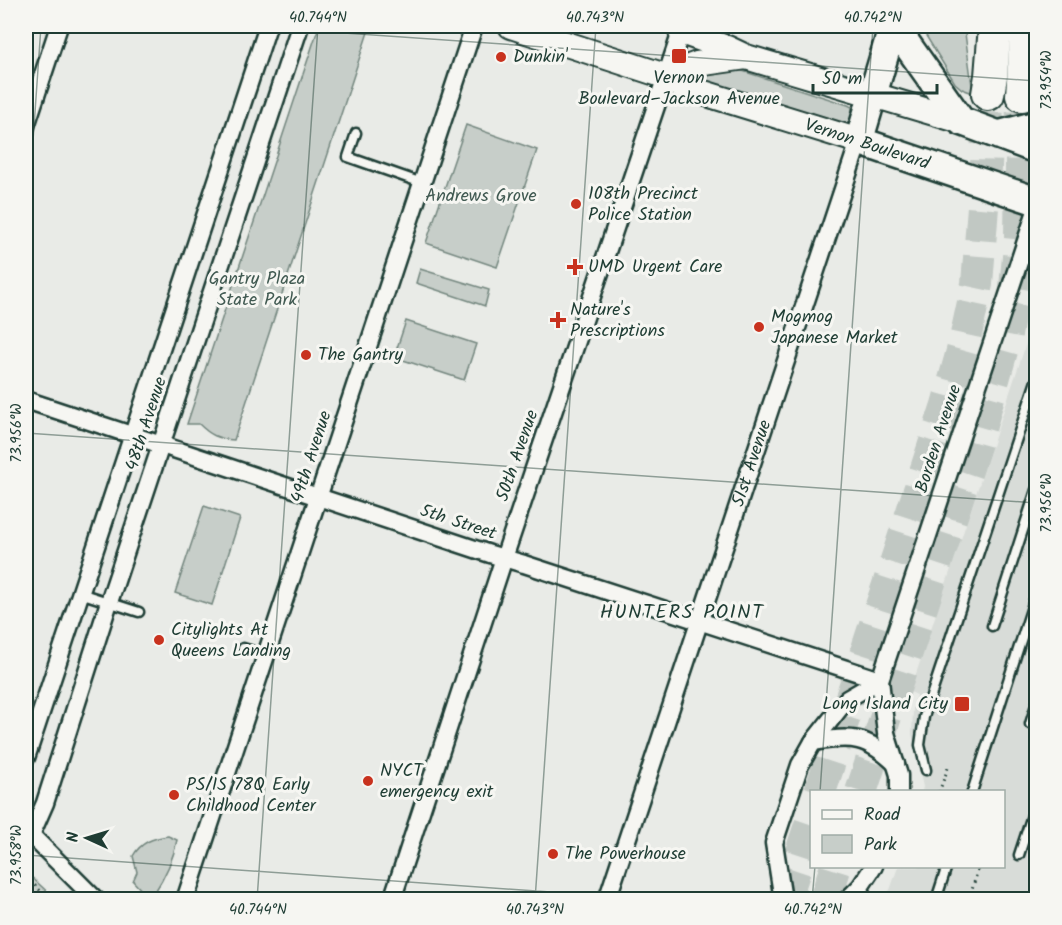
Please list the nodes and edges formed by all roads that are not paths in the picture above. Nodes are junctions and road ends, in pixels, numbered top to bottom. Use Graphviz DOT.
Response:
graph roads {
  1 [pos="59,26"];
  2 [pos="268,26"];
  3 [pos="300,26"];
  4 [pos="474,26"];
  5 [pos="511,26"];
  6 [pos="893,26"];
  7 [pos="996,26"];
  8 [pos="1027,26"];
  9 [pos="1036,26"];
  10 [pos="682,29"];
  11 [pos="746,57"];
  12 [pos="665,76"];
  13 [pos="873,95"];
  14 [pos="1010,97"];
  15 [pos="960,121"];
  16 [pos="26,126"];
  17 [pos="356,133"];
  18 [pos="998,135"];
  19 [pos="859,141"];
  20 [pos="1036,149"];
  21 [pos="422,183"];
  22 [pos="1036,201"];
  23 [pos="1036,211"];
  24 [pos="1020,256"];
  25 [pos="1036,263"];
  26 [pos="1036,381"];
  27 [pos="26,400"];
  28 [pos="132,435"];
  29 [pos="161,445"];
  30 [pos="1036,490"];
  31 [pos="319,497"];
  32 [pos="504,558"];
  33 [pos="80,593"];
  34 [pos="1036,594"];
  35 [pos="109,602"];
  36 [pos="139,612"];
  37 [pos="699,622"];
  38 [pos="992,626"];
  39 [pos="243,648"];
  40 [pos="266,655"];
  41 [pos="880,680"];
  42 [pos="1036,705"];
  43 [pos="1030,724"];
  44 [pos="813,742"];
  45 [pos="26,758"];
  46 [pos="896,764"];
  47 [pos="926,770"];
  48 [pos="899,790"];
  49 [pos="973,790"];
  50 [pos="1036,803"];
  51 [pos="28,832"];
  52 [pos="1019,855"];
  53 [pos="873,868"];
  54 [pos="947,868"];
  55 [pos="96,900"];
  56 [pos="185,900"];
  57 [pos="392,900"];
  58 [pos="607,900"];
  59 [pos="783,900"];
  60 [pos="847,900"];
  61 [pos="936,900"];
  1 -- 16 [label="street"];
  2 -- 28 [label="street, 48th Avenue"];
  3 -- 29 [label="street, 48th Avenue"];
  4 -- 21 [label="street, 49th Avenue"];
  5 -- 12 [label="main road, Vernon Boulevard"];
  6 -- 13 [label="main road, 51st Avenue"];
  6 -- 15 [label="main road"];
  7 -- 14 [label="highway"];
  8 -- 14 [label="highway"];
  9 -- 14 [label="highway"];
  10 -- 11 [label="main road"];
  10 -- 12 [label="street, 50th Avenue"];
  11 -- 12 [label="main road"];
  11 -- 13 [label="main road"];
  12 -- 19 [label="main road, Vernon Boulevard"];
  12 -- 32 [label="street, 50th Avenue"];
  13 -- 15 [label="main road"];
  13 -- 19 [label="main road, 51st Avenue"];
  14 -- 18 [label="main road"];
  15 -- 18 [label="main road"];
  17 -- 21 [label="lane"];
  18 -- 20 [label="main road"];
  19 -- 22 [label="main road, Vernon Boulevard"];
  19 -- 37 [label="street, 51st Avenue"];
  21 -- 31 [label="street, 49th Avenue"];
  23 -- 24 [label="street, Borden Avenue"];
  24 -- 25 [label="lane"];
  24 -- 41 [label="street, Borden Avenue"];
  26 -- 47 [label="lane"];
  27 -- 28 [label="street, 5th Street"];
  28 -- 29 [label="street, 5th Street"];
  28 -- 33 [label="street, 48th Avenue"];
  29 -- 31 [label="street, 5th Street"];
  29 -- 35 [label="street, 48th Avenue"];
  30 -- 38 [label="lane"];
  31 -- 32 [label="street, 5th Street"];
  31 -- 40 [label="street, 49th Avenue"];
  32 -- 37 [label="street, 5th Street"];
  32 -- 57 [label="street, 50th Avenue"];
  33 -- 35 [label="lane"];
  33 -- 45 [label="street, 48th Avenue"];
  34 -- 49 [label="lane"];
  35 -- 36 [label="lane"];
  35 -- 51 [label="street, 48th Avenue"];
  37 -- 41 [label="street, 5th Street"];
  37 -- 58 [label="street, 51st Avenue"];
  39 -- 40 [label="lane"];
  40 -- 56 [label="street, 49th Avenue"];
  41 -- 44 [label="street"];
  41 -- 46 [label="street, Borden Avenue"];
  42 -- 43 [label="lane"];
  44 -- 46 [label="street"];
  44 -- 59 [label="street"];
  46 -- 48 [label="street, Borden Avenue"];
  50 -- 52 [label="lane"];
  51 -- 55 [label="street"];
  53 -- 60 [label="street"];
  54 -- 61 [label="lane"];
}
